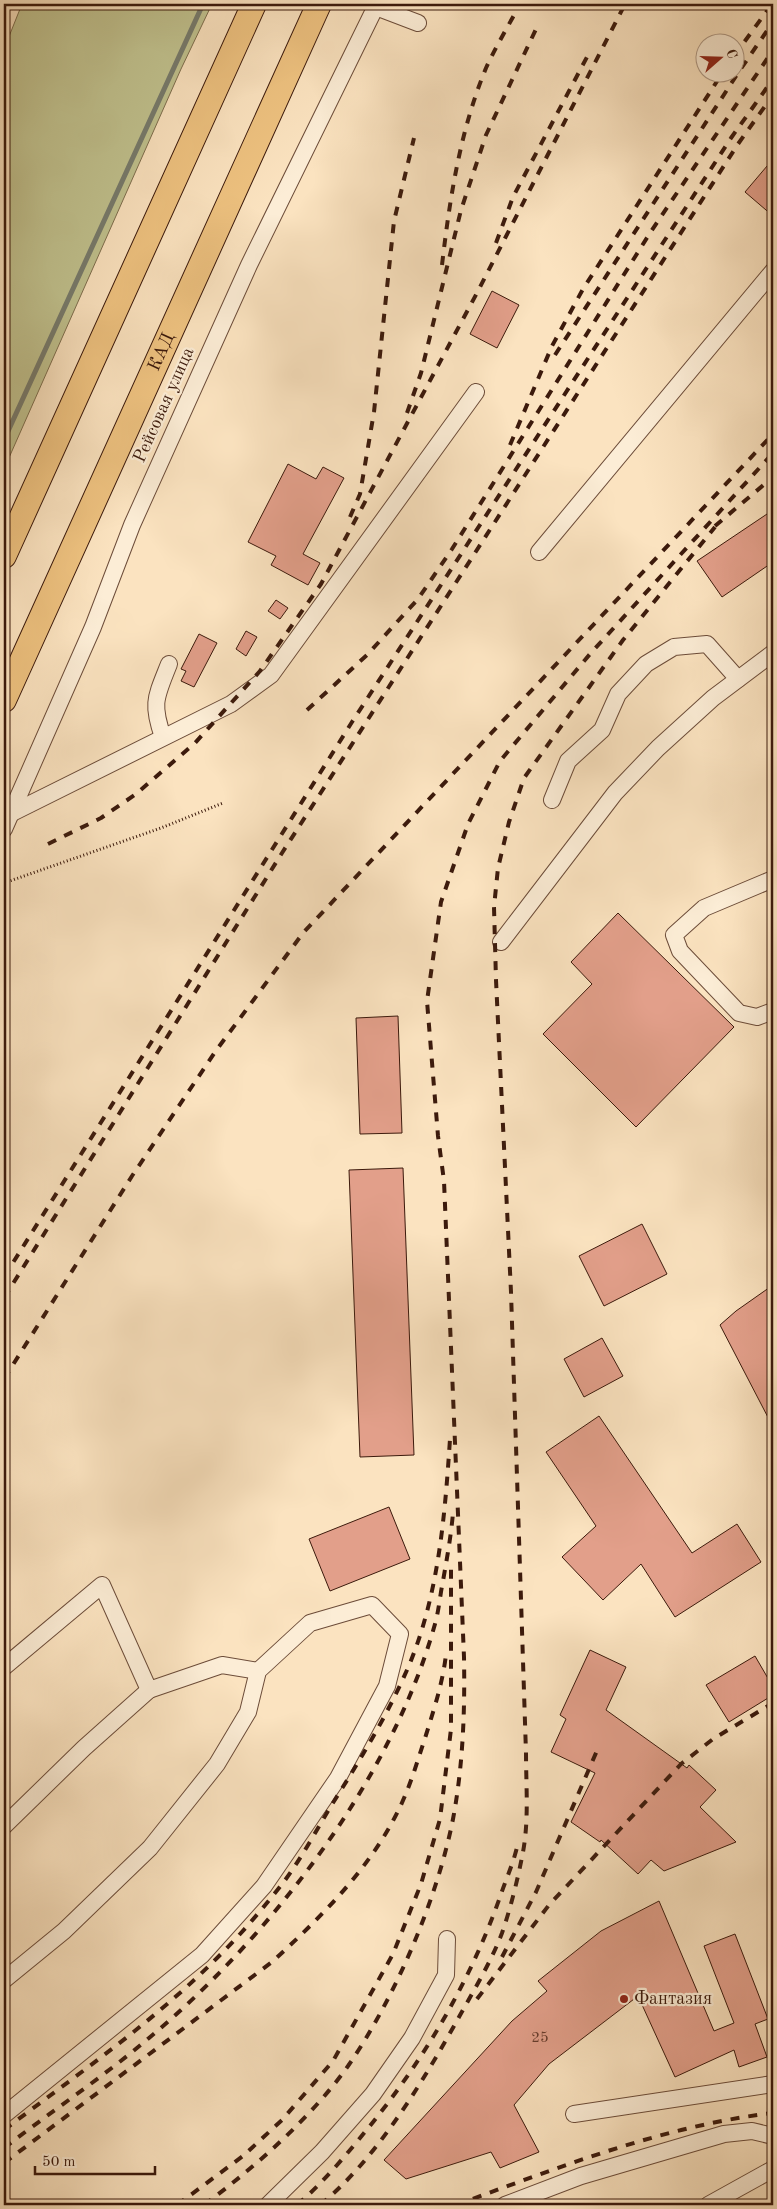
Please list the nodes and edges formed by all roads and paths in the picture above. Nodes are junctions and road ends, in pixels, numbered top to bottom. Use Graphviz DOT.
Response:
graph roads {
  1 [pos="9,4"];
  2 [pos="254,4"];
  3 [pos="319,4"];
  4 [pos="376,5"];
  5 [pos="4,18"];
  6 [pos="418,23"];
  7 [pos="773,271"];
  8 [pos="476,392"];
  9 [pos="539,552"];
  10 [pos="4,556"];
  11 [pos="773,653"];
  12 [pos="169,664"];
  13 [pos="738,679"];
  14 [pos="4,700"];
  15 [pos="163,737"];
  16 [pos="552,800"];
  17 [pos="222,803"];
  18 [pos="7,822"];
  19 [pos="773,879"];
  20 [pos="4,883"];
  21 [pos="502,942"];
  22 [pos="773,1010"];
  23 [pos="4,1667"];
  24 [pos="258,1671"];
  25 [pos="150,1690"];
  26 [pos="4,1826"];
  27 [pos="447,1939"];
  28 [pos="4,1980"];
  29 [pos="773,2084"];
  30 [pos="574,2114"];
  31 [pos="4,2115"];
  32 [pos="773,2136"];
  33 [pos="773,2169"];
  34 [pos="268,2205"];
  35 [pos="505,2205"];
  36 [pos="708,2205"];
  1 -- 5 [label="path"];
  2 -- 10 [label="highway"];
  3 -- 14 [label="highway, КАД"];
  4 -- 6 [label="street"];
  4 -- 18 [label="street, Рейсовая улица"];
  7 -- 9 [label="street"];
  8 -- 15 [label="street"];
  11 -- 13 [label="street"];
  12 -- 15 [label="street"];
  13 -- 16 [label="street"];
  13 -- 21 [label="street"];
  15 -- 18 [label="street"];
  17 -- 20 [label="path"];
  19 -- 22 [label="street"];
  23 -- 25 [label="street"];
  24 -- 25 [label="street"];
  24 -- 28 [label="street"];
  24 -- 31 [label="street"];
  25 -- 26 [label="street"];
  27 -- 34 [label="street"];
  29 -- 30 [label="street"];
  32 -- 35 [label="street"];
  33 -- 36 [label="street"];
}
